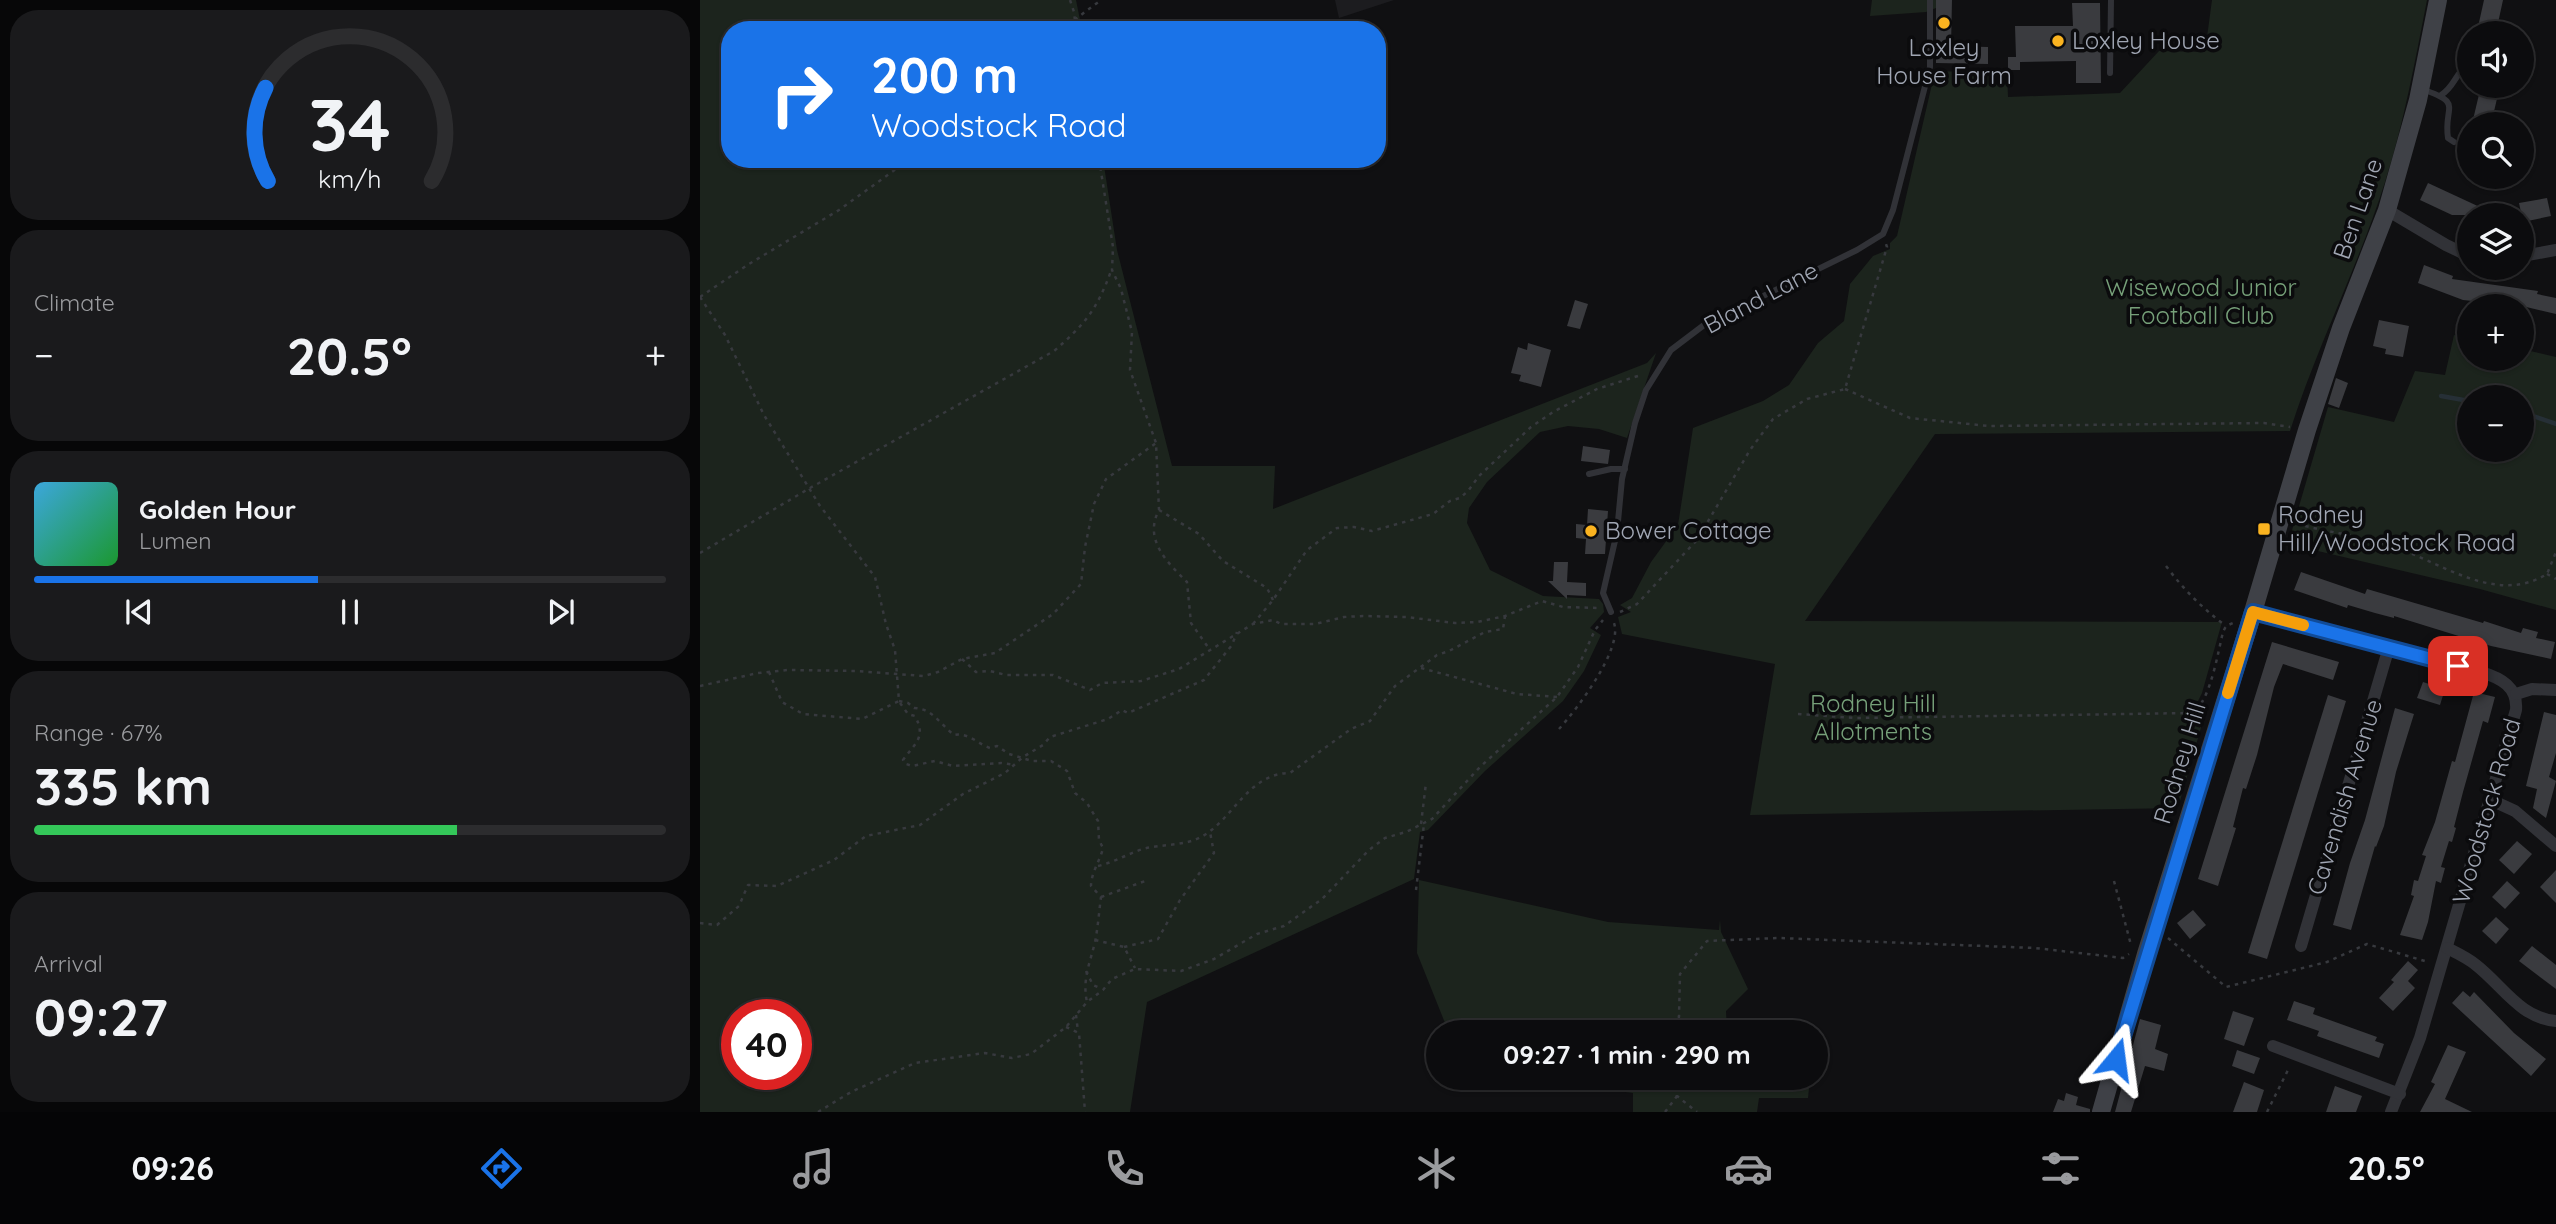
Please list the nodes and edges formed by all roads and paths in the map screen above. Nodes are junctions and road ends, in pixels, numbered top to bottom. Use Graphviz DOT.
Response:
graph roads {
  1 [pos="1070,0"];
  2 [pos="1101,0"];
  3 [pos="1930,0"];
  4 [pos="2111,0"];
  5 [pos="2438,0"];
  6 [pos="1075,19"];
  7 [pos="1072,21"];
  8 [pos="2110,73"];
  9 [pos="2457,79"];
  10 [pos="2420,89"];
  11 [pos="2441,95"];
  12 [pos="2454,142"];
  13 [pos="897,168"];
  14 [pos="1100,168"];
  15 [pos="2387,210"];
  16 [pos="1883,234"];
  17 [pos="2457,250"];
  18 [pos="2556,250"];
  19 [pos="2534,254"];
  20 [pos="1112,270"];
  21 [pos="700,297"];
  22 [pos="1646,373"];
  23 [pos="1845,390"];
  24 [pos="2307,430"];
  25 [pos="1156,443"];
  26 [pos="1625,469"];
  27 [pos="1589,474"];
  28 [pos="810,488"];
  29 [pos="1159,510"];
  30 [pos="2280,519"];
  31 [pos="2556,552"];
  32 [pos="700,553"];
  33 [pos="2166,566"];
  34 [pos="2547,574"];
  35 [pos="2556,579"];
  36 [pos="1267,588"];
  37 [pos="1279,591"];
  38 [pos="1273,600"];
  39 [pos="1611,612"];
  40 [pos="1505,616"];
  41 [pos="2252,617"];
  42 [pos="1253,624"];
  43 [pos="2226,626"];
  44 [pos="1237,632"];
  45 [pos="2389,647"];
  46 [pos="1210,650"];
  47 [pos="962,659"];
  48 [pos="1419,667"];
  49 [pos="769,672"];
  50 [pos="898,675"];
  51 [pos="700,687"];
  52 [pos="2556,690"];
  53 [pos="2516,694"];
  54 [pos="1558,697"];
  55 [pos="899,701"];
  56 [pos="1798,714"];
  57 [pos="1559,729"];
  58 [pos="1023,757"];
  59 [pos="1015,765"];
  60 [pos="1426,783"];
  61 [pos="2491,800"];
  62 [pos="1423,824"];
  63 [pos="1210,832"];
  64 [pos="2556,846"];
  65 [pos="1098,866"];
  66 [pos="1148,880"];
  67 [pos="2114,881"];
  68 [pos="1416,890"];
  69 [pos="1101,897"];
  70 [pos="700,923"];
  71 [pos="2155,927"];
  72 [pos="1096,940"];
  73 [pos="2301,946"];
  74 [pos="1124,947"];
  75 [pos="2447,948"];
  76 [pos="2442,967"];
  77 [pos="1135,968"];
  78 [pos="1086,971"];
  79 [pos="1103,990"];
  80 [pos="1087,1002"];
  81 [pos="1076,1015"];
  82 [pos="1676,1020"];
  83 [pos="2556,1021"];
  84 [pos="1066,1027"];
  85 [pos="1079,1033"];
  86 [pos="2273,1046"];
  87 [pos="2294,1055"];
  88 [pos="1677,1090"];
  89 [pos="2400,1094"];
  90 [pos="1677,1097"];
  91 [pos="818,1112"];
  92 [pos="1085,1112"];
  93 [pos="1665,1112"];
  94 [pos="1698,1112"];
  95 [pos="2101,1112"];
  96 [pos="2267,1112"];
  97 [pos="2391,1112"];
  1 -- 6 [label="path"];
  2 -- 6 [label="path"];
  3 -- 16 [label="lane"];
  4 -- 8 [label="lane"];
  5 -- 10 [label="street, Ben Lane"];
  6 -- 7 [label="path"];
  9 -- 11 [label="lane"];
  10 -- 11 [label="lane"];
  10 -- 15 [label="street, Ben Lane"];
  11 -- 12 [label="lane"];
  13 -- 21 [label="path"];
  14 -- 20 [label="path"];
  15 -- 17 [label="street"];
  15 -- 24 [label="street, Ben Lane"];
  16 -- 23 [label="path"];
  16 -- 26 [label="lane, Bland Lane"];
  18 -- 19 [label="street"];
  20 -- 25 [label="path"];
  20 -- 28 [label="path"];
  21 -- 28 [label="path"];
  22 -- 37 [label="path"];
  23 -- 24 [label="path"];
  23 -- 39 [label="path"];
  24 -- 30 [label="street, Rodney Hill"];
  25 -- 29 [label="path"];
  25 -- 47 [label="path"];
  26 -- 27 [label="lane"];
  26 -- 39 [label="lane, Bland Lane"];
  28 -- 32 [label="path"];
  28 -- 50 [label="path"];
  29 -- 36 [label="path"];
  29 -- 46 [label="path"];
  30 -- 34 [label="path"];
  30 -- 41 [label="street, Rodney Hill"];
  31 -- 34 [label="path"];
  33 -- 43 [label="path"];
  34 -- 35 [label="path"];
  36 -- 37 [label="path"];
  36 -- 38 [label="path"];
  37 -- 38 [label="path"];
  38 -- 42 [label="path"];
  39 -- 40 [label="path"];
  39 -- 54 [label="path"];
  39 -- 57 [label="path"];
  40 -- 42 [label="path"];
  40 -- 48 [label="path"];
  41 -- 43 [label="path"];
  41 -- 45 [label="street, Woodstock Road"];
  41 -- 71 [label="street, Rodney Hill"];
  42 -- 44 [label="path"];
  43 -- 56 [label="path"];
  44 -- 46 [label="path"];
  44 -- 58 [label="path"];
  45 -- 53 [label="street, Woodstock Road"];
  45 -- 73 [label="street, Cavendish Avenue"];
  46 -- 47 [label="path"];
  47 -- 50 [label="path"];
  48 -- 54 [label="path"];
  48 -- 63 [label="path"];
  49 -- 50 [label="path"];
  49 -- 51 [label="path"];
  49 -- 55 [label="path"];
  50 -- 55 [label="path"];
  52 -- 53 [label="street"];
  53 -- 61 [label="street, Woodstock Road"];
  54 -- 62 [label="path"];
  55 -- 58 [label="path"];
  55 -- 59 [label="path"];
  58 -- 59 [label="path"];
  58 -- 65 [label="path"];
  59 -- 70 [label="path"];
  60 -- 62 [label="path"];
  61 -- 64 [label="street"];
  61 -- 75 [label="street, Woodstock Road"];
  62 -- 68 [label="path"];
  62 -- 77 [label="path"];
  63 -- 65 [label="path"];
  63 -- 74 [label="path"];
  65 -- 69 [label="path"];
  66 -- 69 [label="path"];
  67 -- 82 [label="path"];
  69 -- 72 [label="path"];
  71 -- 76 [label="path"];
  71 -- 95 [label="street, Rodney Hill"];
  72 -- 74 [label="path"];
  72 -- 78 [label="path"];
  74 -- 77 [label="path"];
  75 -- 76 [label="street, Woodstock Road"];
  75 -- 83 [label="street"];
  76 -- 89 [label="street, Woodstock Road"];
  77 -- 79 [label="path"];
  78 -- 79 [label="path"];
  78 -- 80 [label="path"];
  79 -- 80 [label="path"];
  80 -- 81 [label="path"];
  81 -- 84 [label="path"];
  81 -- 85 [label="path"];
  84 -- 85 [label="path"];
  84 -- 91 [label="path"];
  85 -- 92 [label="path"];
  86 -- 87 [label="street"];
  87 -- 89 [label="street"];
  87 -- 96 [label="path"];
  88 -- 90 [label="path"];
  89 -- 97 [label="street, Woodstock Road"];
  90 -- 93 [label="path"];
  90 -- 94 [label="path"];
}
